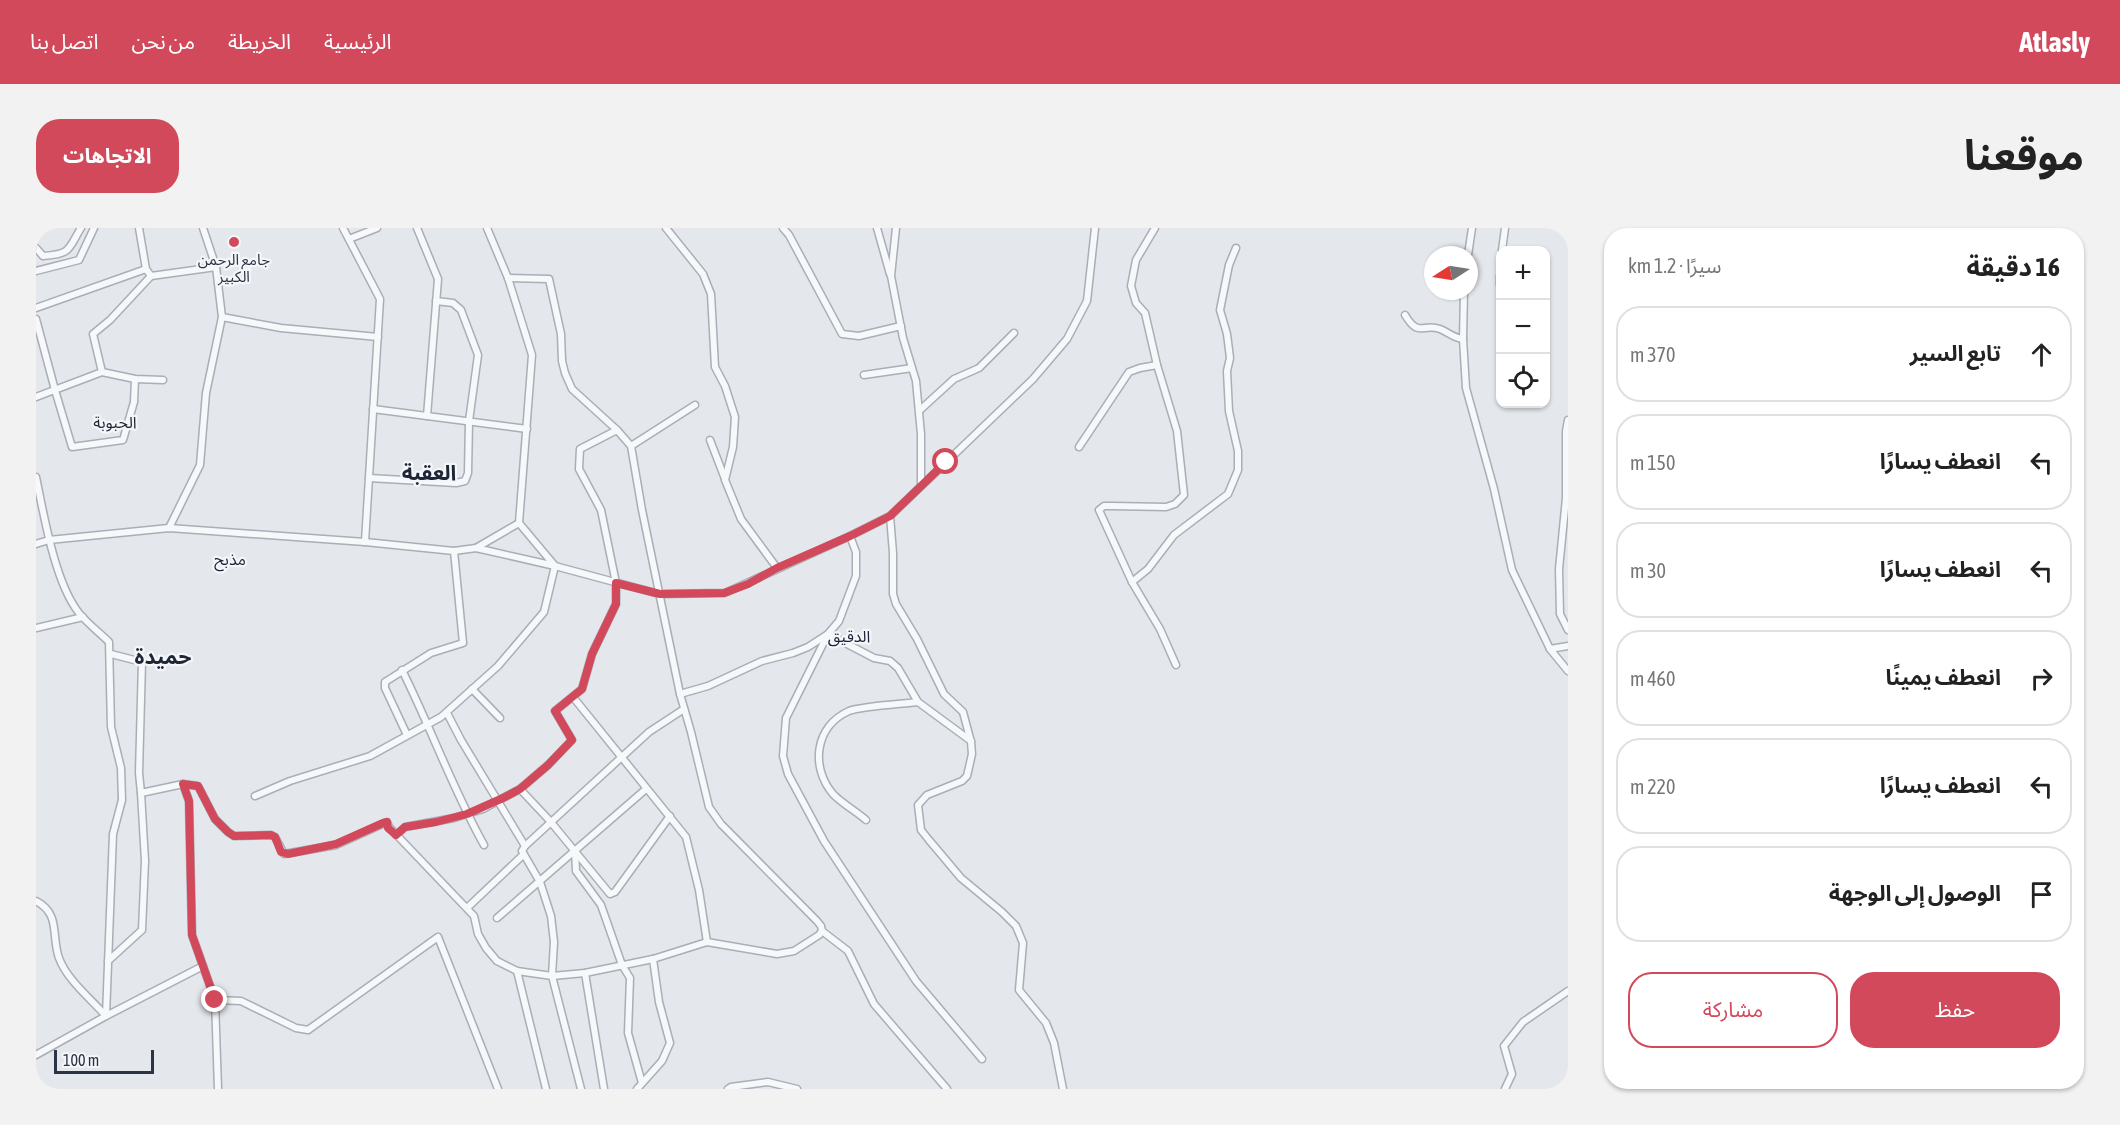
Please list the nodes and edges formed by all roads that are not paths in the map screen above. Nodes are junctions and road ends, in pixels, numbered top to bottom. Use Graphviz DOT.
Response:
graph roads {
  1 [pos="81,228"];
  2 [pos="94,228"];
  3 [pos="139,228"];
  4 [pos="203,228"];
  5 [pos="343,228"];
  6 [pos="377,228"];
  7 [pos="417,228"];
  8 [pos="487,228"];
  9 [pos="666,228"];
  10 [pos="783,228"];
  11 [pos="877,228"];
  12 [pos="896,228"];
  13 [pos="1095,228"];
  14 [pos="1155,228"];
  15 [pos="1472,228"];
  16 [pos="1505,228"];
  17 [pos="349,239"];
  18 [pos="1469,246"];
  19 [pos="1503,246"];
  20 [pos="36,248"];
  21 [pos="1236,248"];
  22 [pos="216,267"];
  23 [pos="146,269"];
  24 [pos="36,271"];
  25 [pos="151,276"];
  26 [pos="891,276"];
  27 [pos="508,278"];
  28 [pos="1464,300"];
  29 [pos="436,301"];
  30 [pos="36,308"];
  31 [pos="1405,315"];
  32 [pos="222,317"];
  33 [pos="36,319"];
  34 [pos="901,326"];
  35 [pos="1014,333"];
  36 [pos="378,337"];
  37 [pos="1463,339"];
  38 [pos="1157,365"];
  39 [pos="912,368"];
  40 [pos="102,372"];
  41 [pos="864,375"];
  42 [pos="135,379"];
  43 [pos="163,380"];
  44 [pos="55,390"];
  45 [pos="36,397"];
  46 [pos="695,405"];
  47 [pos="374,409"];
  48 [pos="920,410"];
  49 [pos="427,416"];
  50 [pos="1568,420"];
  51 [pos="469,422"];
  52 [pos="527,429"];
  53 [pos="617,430"];
  54 [pos="710,440"];
  55 [pos="631,446"];
  56 [pos="1079,447"];
  57 [pos="36,477"];
  58 [pos="369,478"];
  59 [pos="725,480"];
  60 [pos="921,485"];
  61 [pos="890,516"];
  62 [pos="519,523"];
  63 [pos="169,528"];
  64 [pos="850,536"];
  65 [pos="49,540"];
  66 [pos="365,542"];
  67 [pos="36,544"];
  68 [pos="476,548"];
  69 [pos="454,551"];
  70 [pos="555,566"];
  71 [pos="777,568"];
  72 [pos="1132,582"];
  73 [pos="616,583"];
  74 [pos="660,594"];
  75 [pos="83,617"];
  76 [pos="36,628"];
  77 [pos="1568,630"];
  78 [pos="828,634"];
  79 [pos="1568,646"];
  80 [pos="1550,649"];
  81 [pos="111,654"];
  82 [pos="1176,665"];
  83 [pos="402,670"];
  84 [pos="1568,671"];
  85 [pos="472,689"];
  86 [pos="680,694"];
  87 [pos="573,697"];
  88 [pos="918,702"];
  89 [pos="684,709"];
  90 [pos="447,713"];
  91 [pos="500,718"];
  92 [pos="428,723"];
  93 [pos="407,735"];
  94 [pos="971,742"];
  95 [pos="622,756"];
  96 [pos="183,784"];
  97 [pos="520,789"];
  98 [pos="646,789"];
  99 [pos="141,793"];
  100 [pos="255,796"];
  101 [pos="498,801"];
  102 [pos="467,814"];
  103 [pos="670,816"];
  104 [pos="866,820"];
  105 [pos="550,821"];
  106 [pos="396,835"];
  107 [pos="484,845"];
  108 [pos="525,846"];
  109 [pos="575,850"];
  110 [pos="524,855"];
  111 [pos="540,882"];
  112 [pos="36,901"];
  113 [pos="467,908"];
  114 [pos="497,918"];
  115 [pos="822,932"];
  116 [pos="707,942"];
  117 [pos="653,959"];
  118 [pos="108,962"];
  119 [pos="622,965"];
  120 [pos="202,966"];
  121 [pos="518,971"];
  122 [pos="585,973"];
  123 [pos="552,976"];
  124 [pos="1568,991"];
  125 [pos="215,1000"];
  126 [pos="106,1016"];
  127 [pos="36,1055"];
  128 [pos="982,1059"];
  129 [pos="639,1086"];
  130 [pos="218,1089"];
  131 [pos="498,1089"];
  132 [pos="546,1089"];
  133 [pos="581,1089"];
  134 [pos="604,1089"];
  135 [pos="728,1089"];
  136 [pos="797,1089"];
  137 [pos="947,1089"];
  138 [pos="1064,1089"];
  139 [pos="1505,1089"];
  1 -- 20 [label="street"];
  2 -- 24 [label="street"];
  3 -- 23 [label="street"];
  4 -- 22 [label="street"];
  5 -- 17 [label="street"];
  6 -- 17 [label="street"];
  7 -- 29 [label="street"];
  8 -- 27 [label="street"];
  9 -- 59 [label="street"];
  10 -- 34 [label="street"];
  11 -- 26 [label="street"];
  12 -- 26 [label="street"];
  13 -- 60 [label="street"];
  14 -- 38 [label="street"];
  15 -- 18 [label="street"];
  16 -- 19 [label="street"];
  17 -- 36 [label="street"];
  21 -- 72 [label="street"];
  22 -- 25 [label="street"];
  22 -- 32 [label="street"];
  23 -- 25 [label="street"];
  23 -- 30 [label="street"];
  25 -- 40 [label="street"];
  26 -- 34 [label="street"];
  27 -- 52 [label="street"];
  27 -- 53 [label="street"];
  28 -- 37 [label="street"];
  29 -- 49 [label="street"];
  29 -- 51 [label="street"];
  31 -- 37 [label="street"];
  32 -- 36 [label="street"];
  32 -- 63 [label="street"];
  33 -- 44 [label="street"];
  34 -- 39 [label="street"];
  35 -- 48 [label="street"];
  36 -- 47 [label="street"];
  37 -- 80 [label="street"];
  38 -- 56 [label="street"];
  38 -- 72 [label="street"];
  39 -- 41 [label="street"];
  39 -- 48 [label="street"];
  40 -- 42 [label="street"];
  40 -- 44 [label="street"];
  42 -- 43 [label="street"];
  42 -- 44 [label="street"];
  44 -- 45 [label="street"];
  46 -- 55 [label="street"];
  47 -- 49 [label="street"];
  47 -- 58 [label="street"];
  48 -- 60 [label="street"];
  49 -- 51 [label="street"];
  50 -- 77 [label="street"];
  51 -- 52 [label="street"];
  51 -- 58 [label="street"];
  52 -- 62 [label="street"];
  53 -- 55 [label="street"];
  53 -- 73 [label="street"];
  54 -- 59 [label="street"];
  55 -- 74 [label="street"];
  57 -- 65 [label="street"];
  58 -- 66 [label="street"];
  59 -- 71 [label="street"];
  60 -- 61 [label="street"];
  61 -- 64 [label="street"];
  61 -- 94 [label="street"];
  62 -- 68 [label="street"];
  62 -- 70 [label="street"];
  63 -- 65 [label="street"];
  63 -- 66 [label="street"];
  64 -- 71 [label="street"];
  64 -- 78 [label="street"];
  65 -- 67 [label="street"];
  65 -- 75 [label="street"];
  66 -- 69 [label="street"];
  68 -- 69 [label="street"];
  68 -- 70 [label="street"];
  69 -- 83 [label="street"];
  70 -- 73 [label="street"];
  70 -- 85 [label="street"];
  71 -- 74 [label="street"];
  72 -- 82 [label="street"];
  73 -- 74 [label="street"];
  73 -- 87 [label="street"];
  74 -- 86 [label="street"];
  75 -- 76 [label="street"];
  75 -- 81 [label="street"];
  78 -- 86 [label="street"];
  78 -- 88 [label="street"];
  78 -- 128 [label="street"];
  79 -- 80 [label="street"];
  80 -- 84 [label="street"];
  81 -- 99 [label="street"];
  81 -- 118 [label="street"];
  83 -- 92 [label="street"];
  83 -- 93 [label="street"];
  85 -- 90 [label="street"];
  85 -- 91 [label="street"];
  86 -- 89 [label="street"];
  87 -- 95 [label="street"];
  87 -- 97 [label="street"];
  88 -- 94 [label="street"];
  88 -- 104 [label="street"];
  89 -- 95 [label="street"];
  89 -- 115 [label="street"];
  90 -- 92 [label="street"];
  90 -- 101 [label="street"];
  92 -- 93 [label="street"];
  92 -- 102 [label="street"];
  93 -- 100 [label="street"];
  94 -- 138 [label="street"];
  95 -- 98 [label="street"];
  95 -- 105 [label="street"];
  96 -- 99 [label="street"];
  96 -- 106 [label="street"];
  96 -- 120 [label="street"];
  97 -- 101 [label="street"];
  97 -- 105 [label="street"];
  98 -- 103 [label="street"];
  98 -- 109 [label="street"];
  99 -- 118 [label="street"];
  101 -- 102 [label="street"];
  101 -- 108 [label="street"];
  102 -- 106 [label="street"];
  102 -- 107 [label="street"];
  103 -- 109 [label="street"];
  103 -- 116 [label="street"];
  105 -- 108 [label="street"];
  105 -- 109 [label="street"];
  106 -- 113 [label="street"];
  108 -- 110 [label="street"];
  109 -- 111 [label="street"];
  109 -- 119 [label="street"];
  110 -- 111 [label="street"];
  110 -- 113 [label="street"];
  111 -- 114 [label="street"];
  111 -- 123 [label="street"];
  112 -- 126 [label="street"];
  113 -- 121 [label="street"];
  115 -- 116 [label="street"];
  115 -- 137 [label="street"];
  116 -- 117 [label="street"];
  117 -- 119 [label="street"];
  117 -- 129 [label="street"];
  118 -- 126 [label="street"];
  119 -- 122 [label="street"];
  119 -- 129 [label="street"];
  120 -- 125 [label="street"];
  120 -- 126 [label="street"];
  121 -- 123 [label="street"];
  121 -- 132 [label="street"];
  122 -- 123 [label="street"];
  122 -- 134 [label="street"];
  123 -- 133 [label="street"];
  124 -- 139 [label="street"];
  125 -- 130 [label="street"];
  125 -- 131 [label="street"];
  126 -- 127 [label="street"];
  135 -- 136 [label="street"];
}
